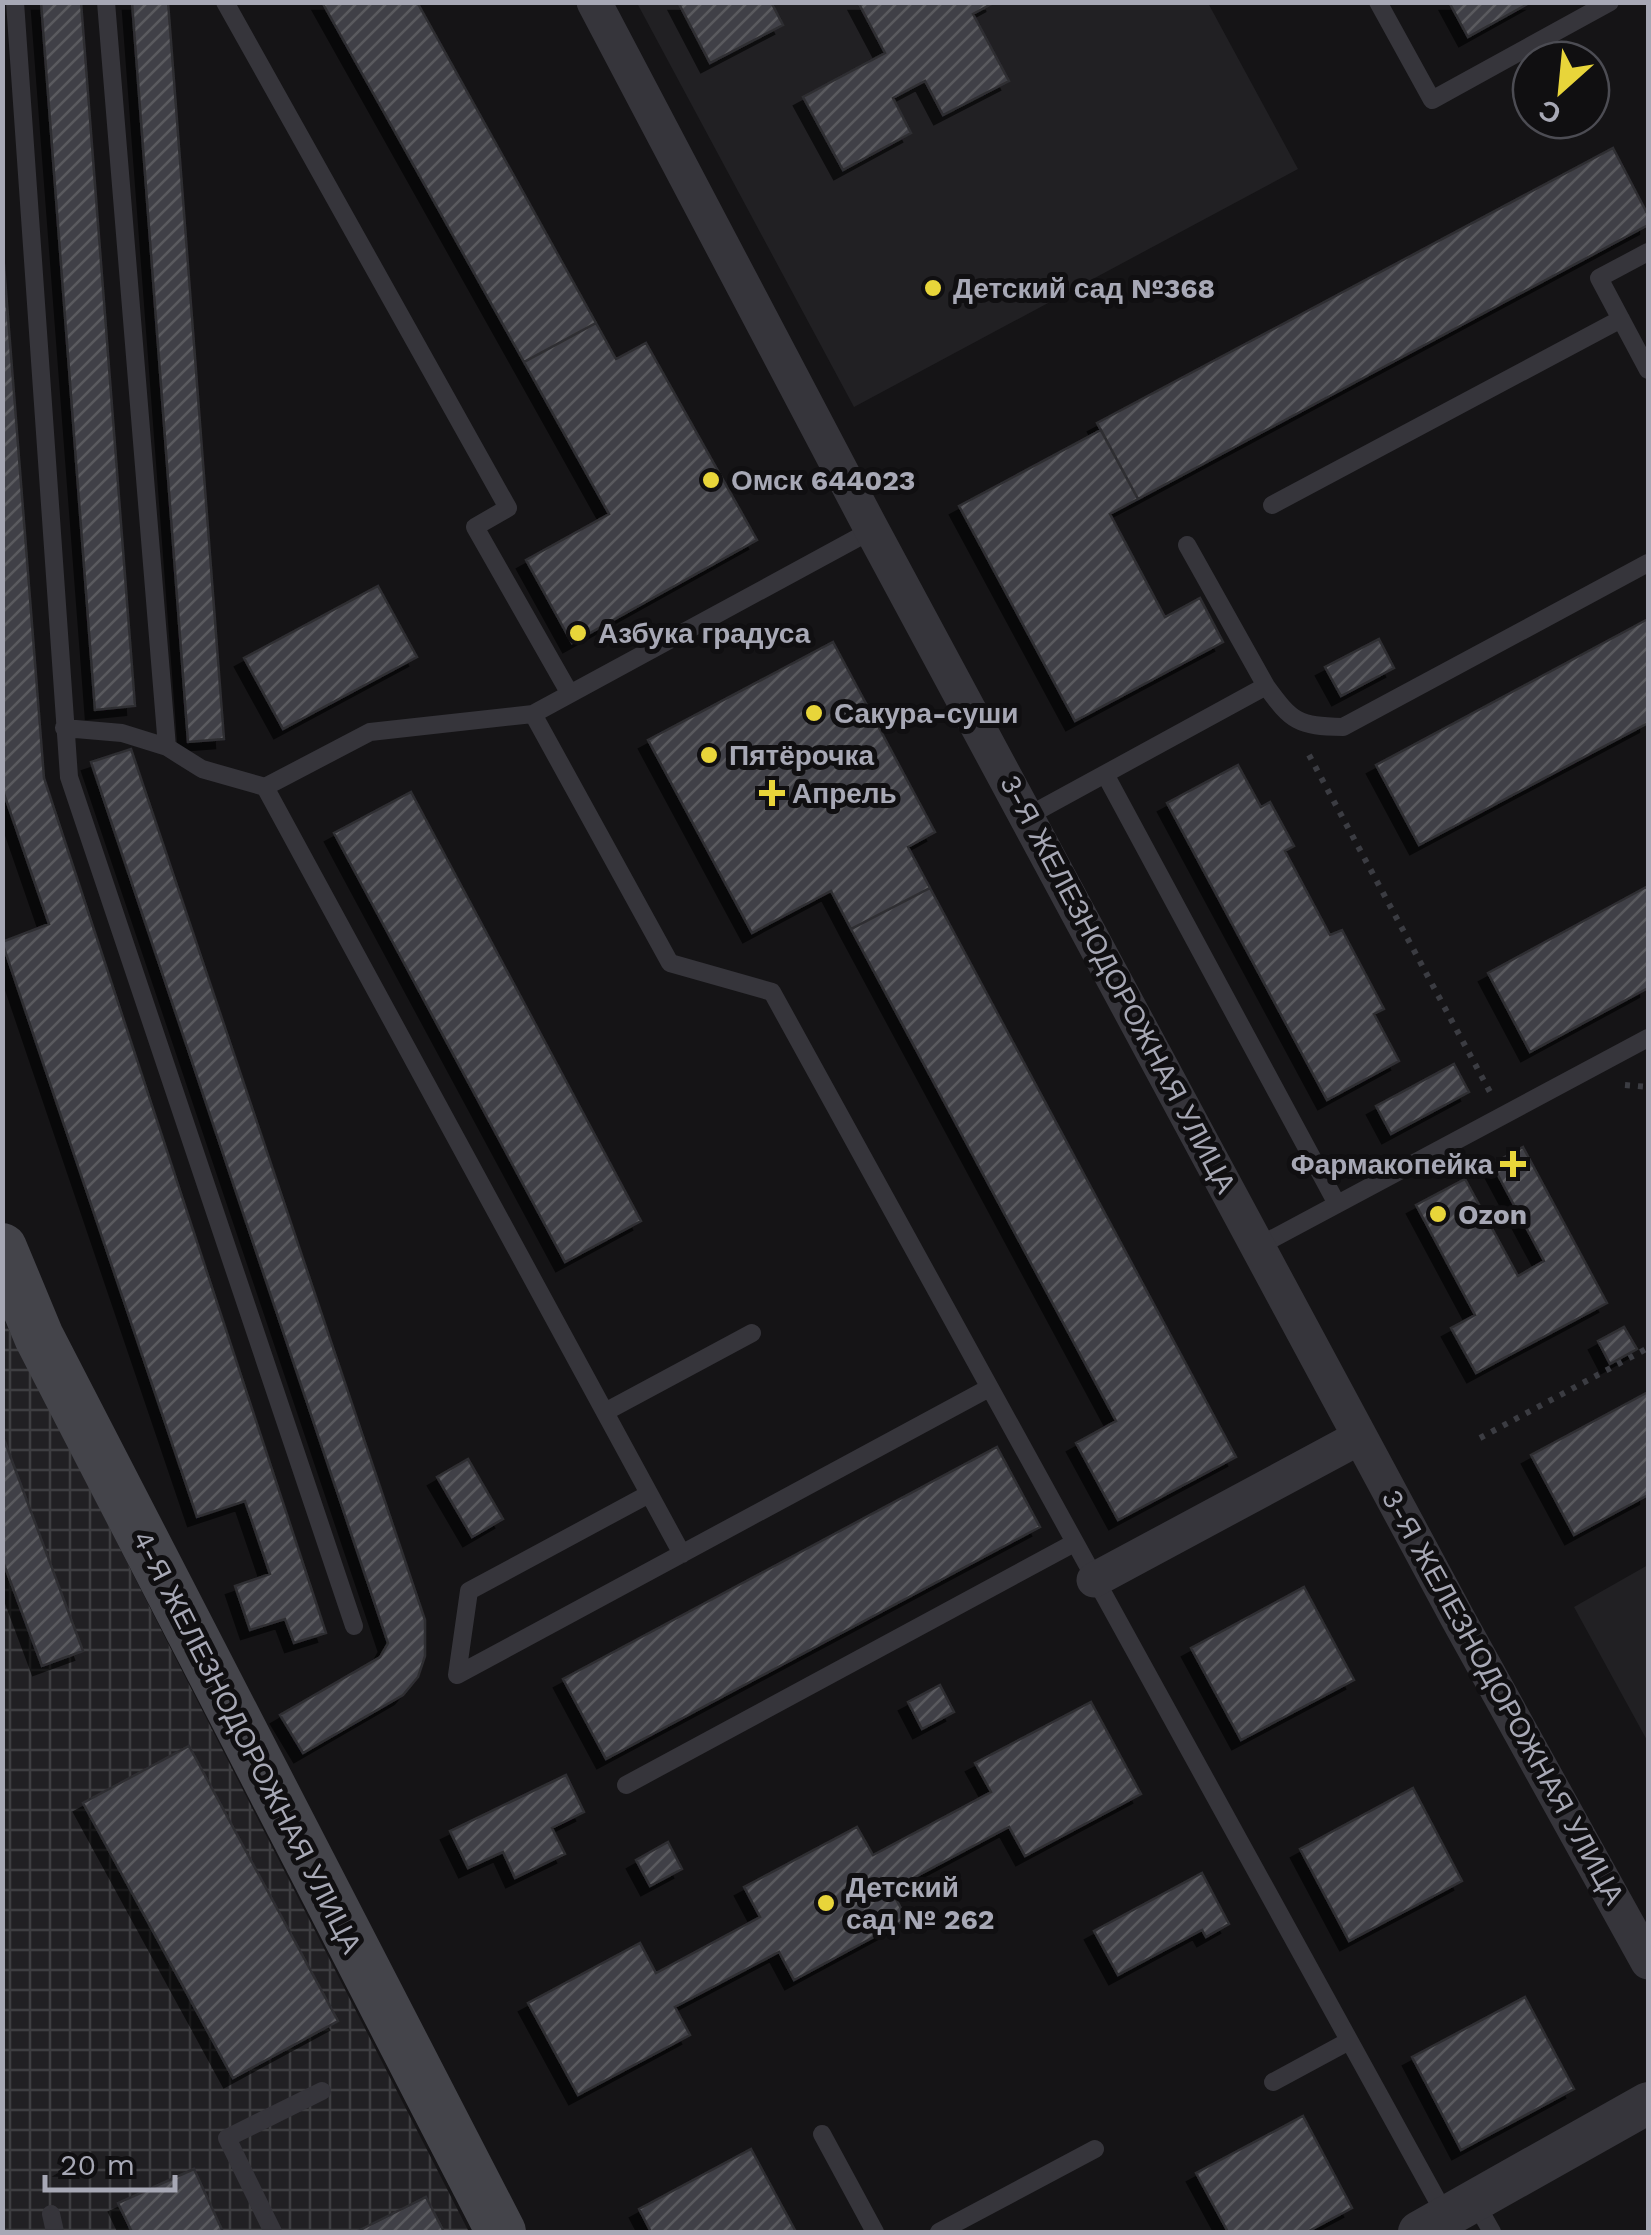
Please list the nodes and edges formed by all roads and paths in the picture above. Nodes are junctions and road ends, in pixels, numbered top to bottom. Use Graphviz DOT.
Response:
graph roads {
  1 [pos="15,2"];
  2 [pos="106,2"];
  3 [pos="226,2"];
  4 [pos="594,2"];
  5 [pos="1378,2"];
  6 [pos="1610,2"];
  7 [pos="1648,252"];
  8 [pos="1621,319"];
  9 [pos="1648,370"];
  10 [pos="1272,505"];
  11 [pos="872,530"];
  12 [pos="1187,544"];
  13 [pos="1648,563"];
  14 [pos="1266,686"];
  15 [pos="570,694"];
  16 [pos="534,714"];
  17 [pos="1289,718"];
  18 [pos="64,728"];
  19 [pos="167,747"];
  20 [pos="1105,774"];
  21 [pos="265,788"];
  22 [pos="1028,816"];
  23 [pos="1648,1038"];
  24 [pos="1502,1116"];
  25 [pos="1337,1204"];
  26 [pos="1259,1246"];
  27 [pos="2,1248"];
  28 [pos="752,1333"];
  29 [pos="1648,1348"];
  30 [pos="989,1388"];
  31 [pos="605,1412"];
  32 [pos="1360,1437"];
  33 [pos="1480,1438"];
  34 [pos="650,1494"];
  35 [pos="1074,1543"];
  36 [pos="682,1554"];
  37 [pos="1094,1580"];
  38 [pos="354,1626"];
  39 [pos="626,1785"];
  40 [pos="1648,1962"];
  41 [pos="1349,2041"];
  42 [pos="1272,2082"];
  43 [pos="322,2091"];
  44 [pos="1648,2103"];
  45 [pos="822,2134"];
  46 [pos="1096,2149"];
  47 [pos="1448,2224"];
  48 [pos="273,2232"];
  49 [pos="501,2232"];
  50 [pos="875,2232"];
  51 [pos="939,2232"];
  1 -- 18 [label="lane"];
  2 -- 19 [label="lane"];
  3 -- 15 [label="lane"];
  4 -- 11 [label="street, 3-Я ЖЕЛЕЗНОДОРОЖНАЯ УЛИЦА"];
  5 -- 6 [label="lane"];
  7 -- 8 [label="lane"];
  8 -- 9 [label="lane"];
  8 -- 10 [label="lane"];
  11 -- 15 [label="lane"];
  11 -- 22 [label="street, 3-Я ЖЕЛЕЗНОДОРОЖНАЯ УЛИЦА"];
  12 -- 14 [label="lane"];
  13 -- 17 [label="lane"];
  14 -- 17 [label="lane"];
  14 -- 20 [label="lane"];
  15 -- 16 [label="lane"];
  16 -- 21 [label="lane"];
  16 -- 30 [label="lane"];
  17 -- 24 [label="path"];
  18 -- 19 [label="lane"];
  18 -- 38 [label="lane"];
  19 -- 21 [label="lane"];
  20 -- 22 [label="lane"];
  20 -- 25 [label="lane"];
  21 -- 31 [label="lane"];
  22 -- 26 [label="street, 3-Я ЖЕЛЕЗНОДОРОЖНАЯ УЛИЦА"];
  23 -- 24 [label="lane"];
  24 -- 25 [label="lane"];
  25 -- 26 [label="lane"];
  26 -- 32 [label="street, 3-Я ЖЕЛЕЗНОДОРОЖНАЯ УЛИЦА"];
  27 -- 49 [label="main road, 4-Я ЖЕЛЕЗНОДОРОЖНАЯ УЛИЦА"];
  28 -- 31 [label="lane"];
  29 -- 33 [label="path"];
  30 -- 35 [label="lane"];
  30 -- 36 [label="lane"];
  31 -- 34 [label="lane"];
  32 -- 37 [label="street"];
  32 -- 40 [label="street, 3-Я ЖЕЛЕЗНОДОРОЖНАЯ УЛИЦА"];
  34 -- 36 [label="lane"];
  34 -- 36 [label="lane"];
  35 -- 37 [label="lane"];
  35 -- 39 [label="lane"];
  37 -- 41 [label="lane"];
  41 -- 42 [label="lane"];
  41 -- 47 [label="lane"];
  43 -- 48 [label="lane"];
  44 -- 47 [label="street"];
  45 -- 50 [label="lane"];
  46 -- 51 [label="lane"];
}
